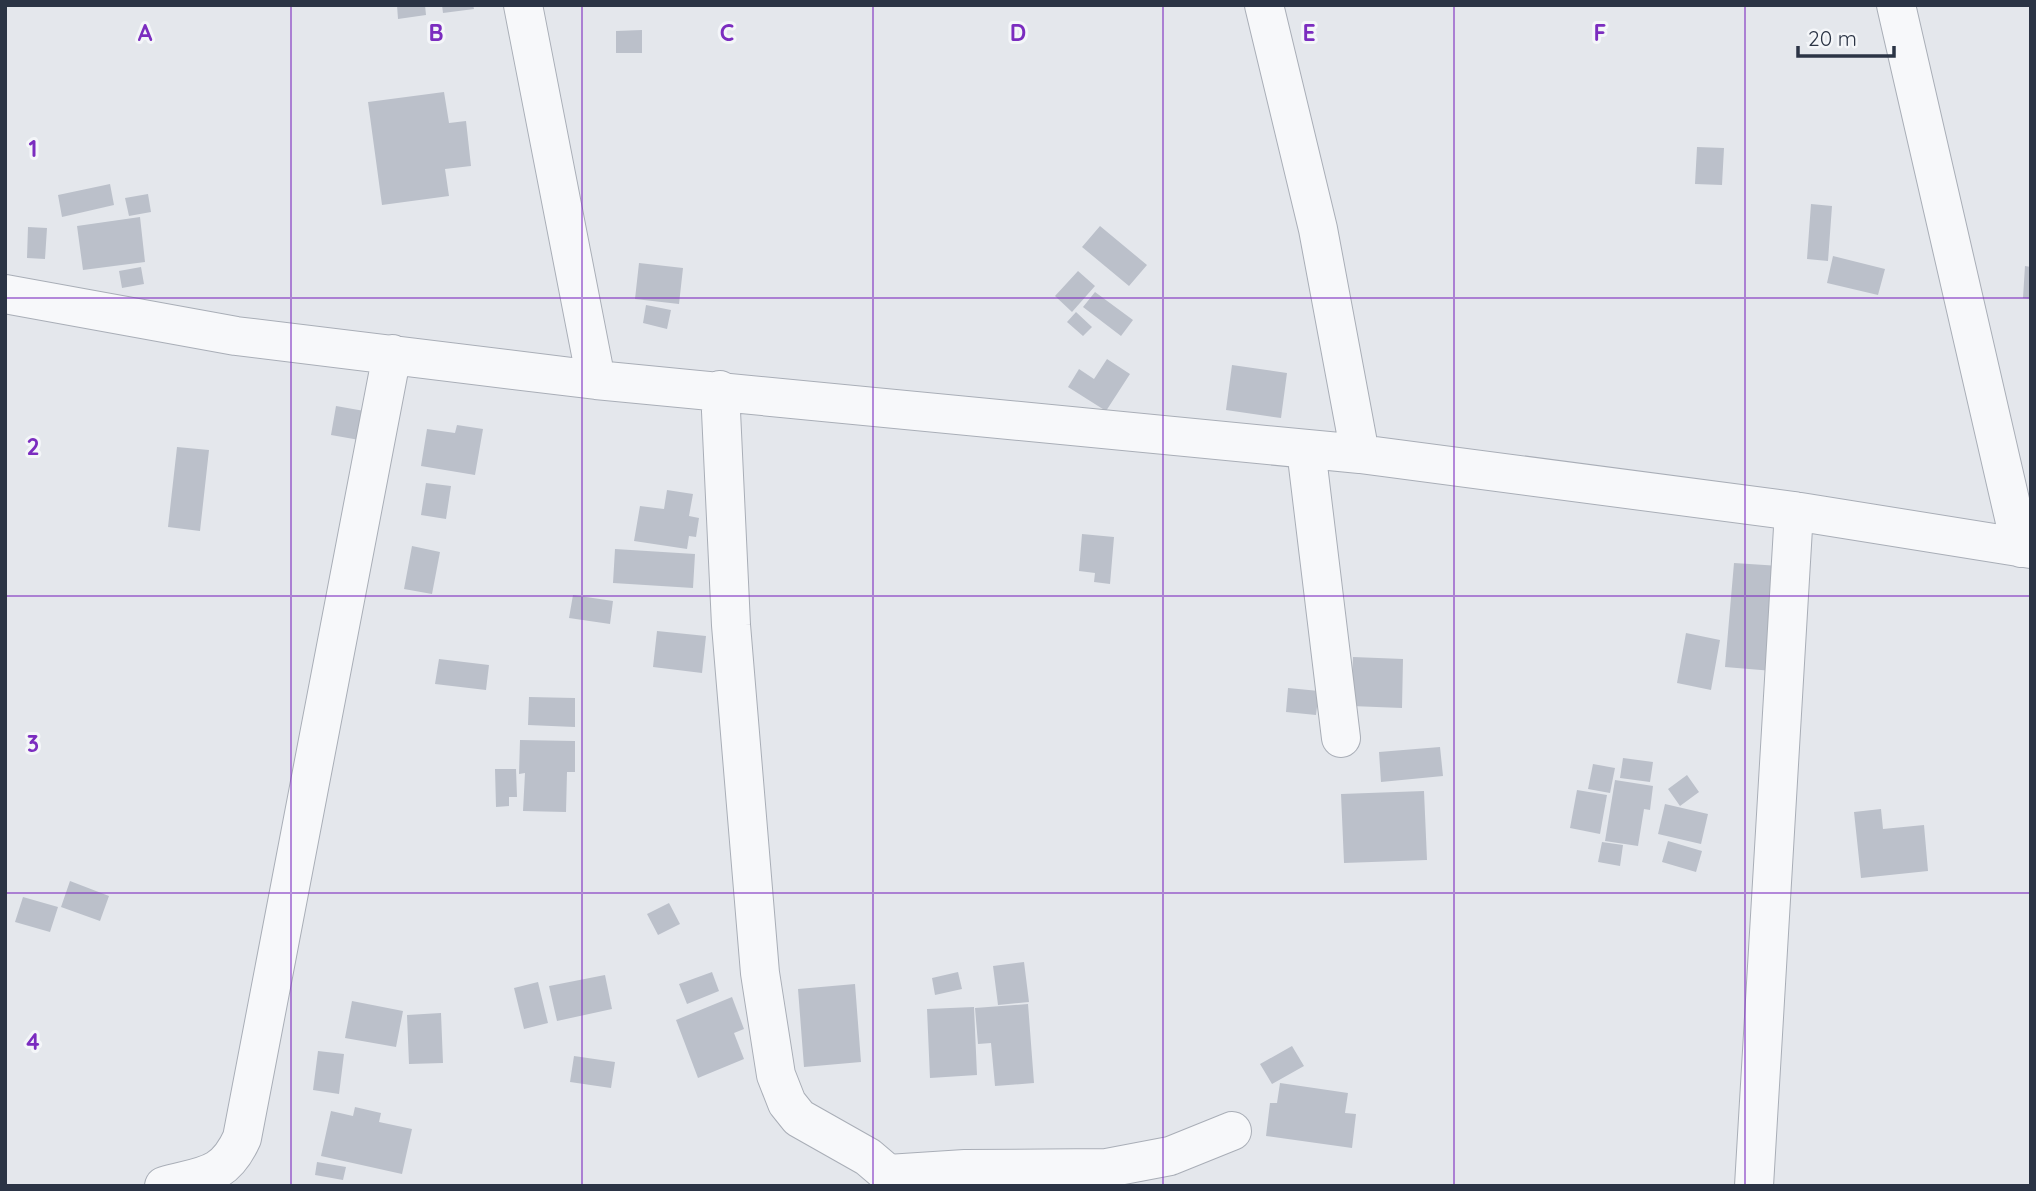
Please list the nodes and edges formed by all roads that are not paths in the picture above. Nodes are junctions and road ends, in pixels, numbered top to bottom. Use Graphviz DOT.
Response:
graph roads {
  1 [pos="523,5"];
  2 [pos="1264,5"];
  3 [pos="1896,5"];
  4 [pos="7,285"];
  5 [pos="392,354"];
  6 [pos="596,380"];
  7 [pos="720,390"];
  8 [pos="1306,449"];
  9 [pos="1360,454"];
  10 [pos="1794,511"];
  11 [pos="2026,548"];
  12 [pos="1341,738"];
  13 [pos="1232,1131"];
  14 [pos="892,1180"];
  15 [pos="164,1186"];
  16 [pos="1754,1186"];
  1 -- 6 [label="street"];
  2 -- 9 [label="street"];
  3 -- 11 [label="street"];
  4 -- 5 [label="street"];
  5 -- 6 [label="street"];
  5 -- 15 [label="street"];
  6 -- 7 [label="street"];
  7 -- 8 [label="street"];
  7 -- 14 [label="street"];
  8 -- 9 [label="street"];
  8 -- 12 [label="street"];
  9 -- 10 [label="street"];
  10 -- 11 [label="street"];
  10 -- 16 [label="street"];
  13 -- 14 [label="street"];
}
